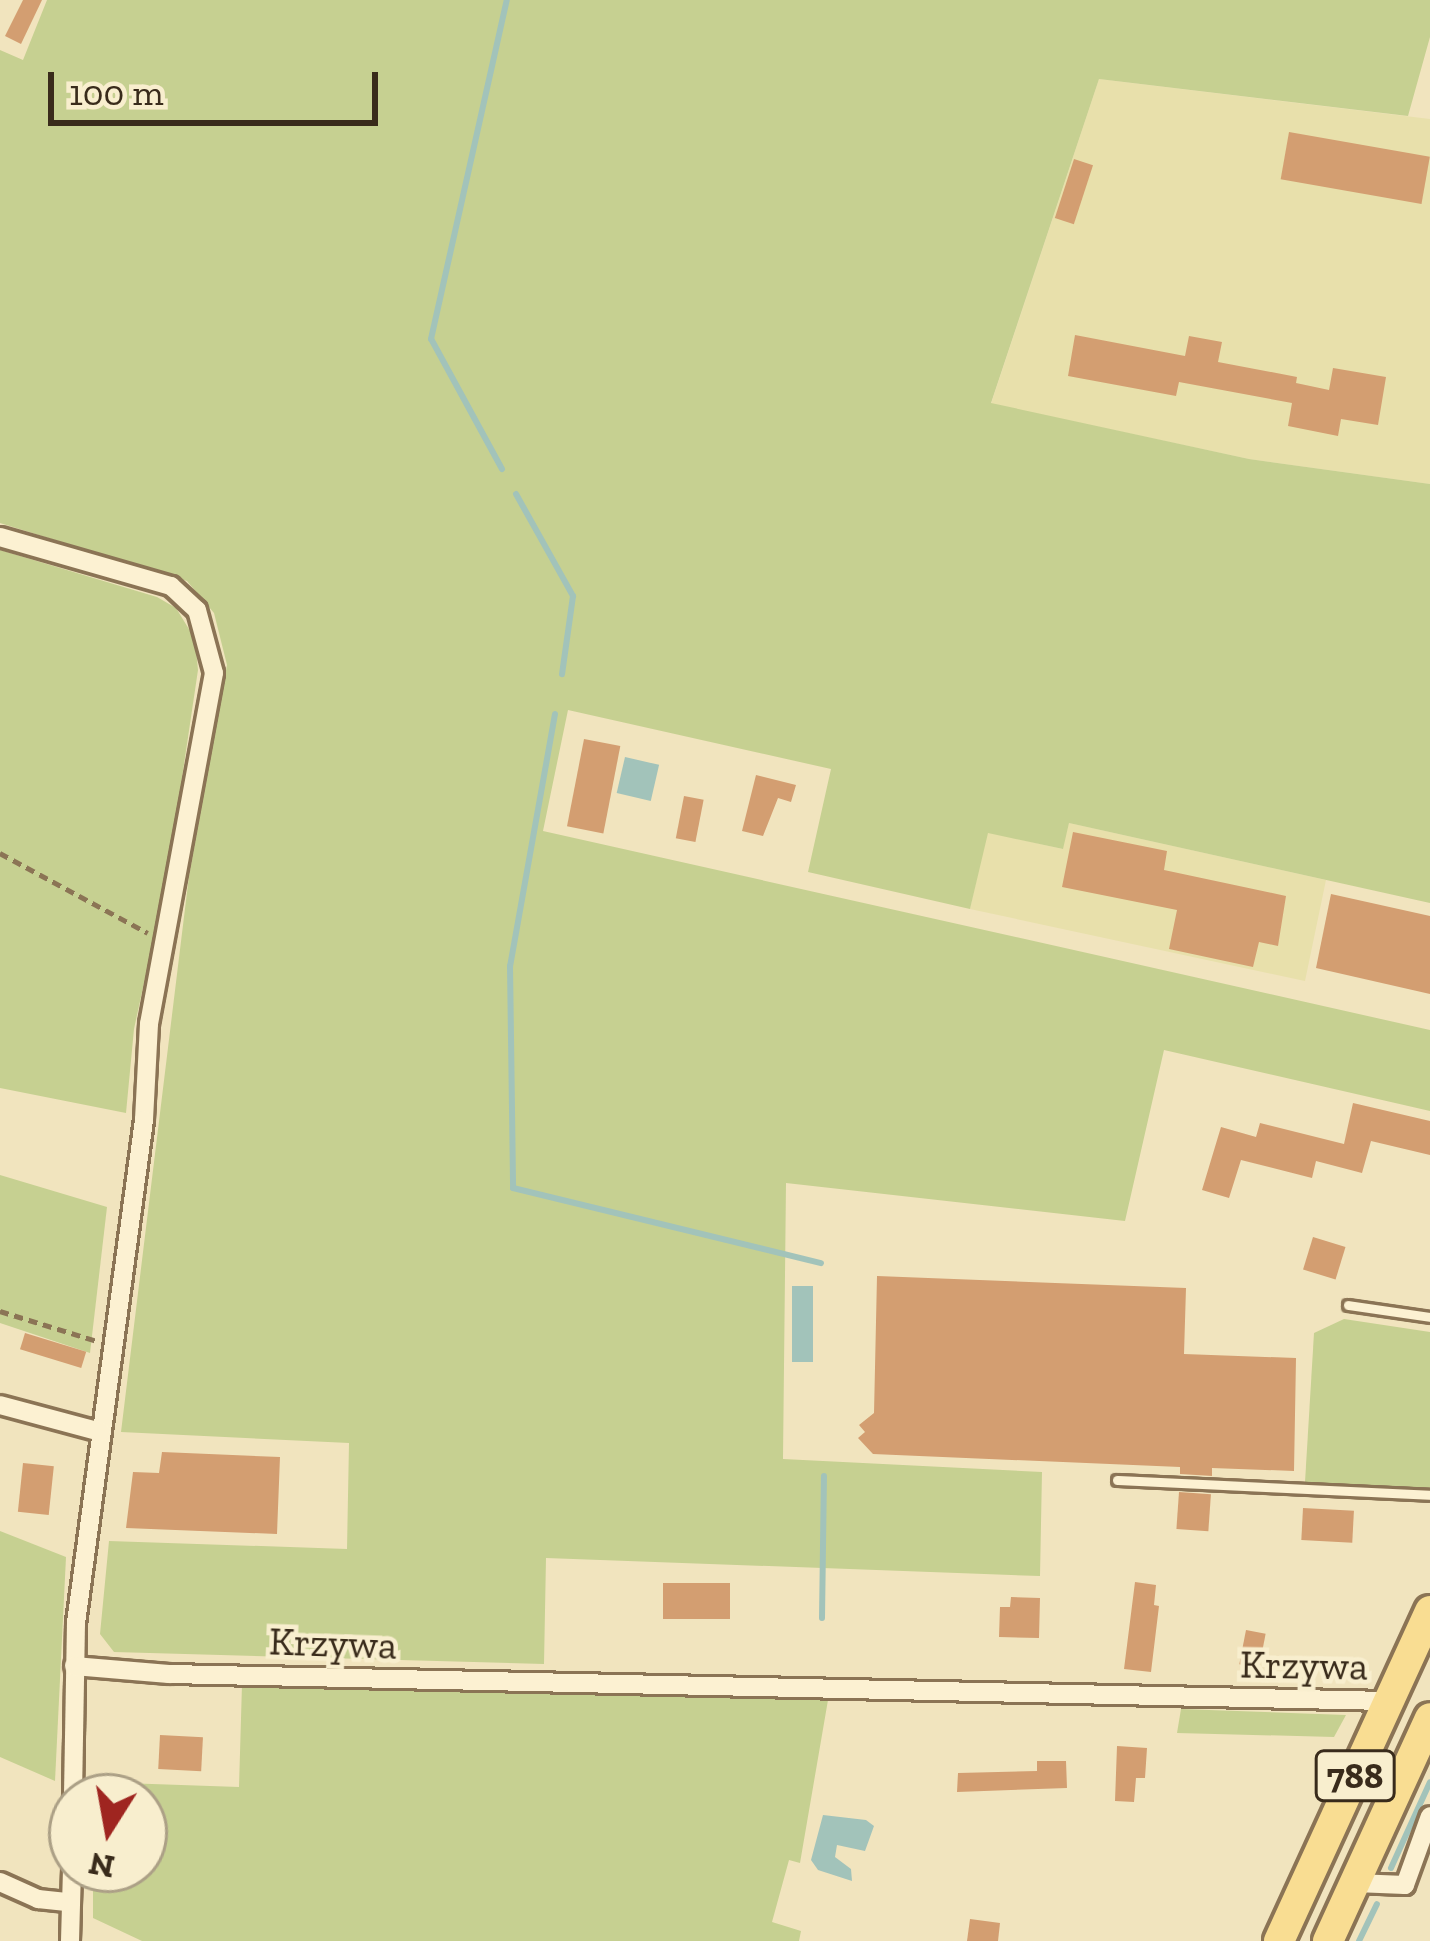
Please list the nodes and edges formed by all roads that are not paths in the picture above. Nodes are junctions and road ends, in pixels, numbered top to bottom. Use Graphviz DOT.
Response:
graph roads {
  1 [pos="0,537"];
  2 [pos="1348,1305"];
  3 [pos="1430,1317"];
  4 [pos="0,1405"];
  5 [pos="101,1432"];
  6 [pos="1117,1480"];
  7 [pos="1430,1495"];
  8 [pos="1430,1611"];
  9 [pos="74,1666"];
  10 [pos="1389,1701"];
  11 [pos="1430,1718"];
  12 [pos="73,1773"];
  13 [pos="1430,1816"];
  14 [pos="0,1882"];
  15 [pos="1355,1883"];
  16 [pos="70,1893"];
  17 [pos="69,1901"];
  18 [pos="70,1941"];
  19 [pos="1280,1941"];
  20 [pos="1328,1941"];
  1 -- 5 [label="street"];
  2 -- 3 [label="lane"];
  4 -- 5 [label="street"];
  5 -- 9 [label="street"];
  6 -- 7 [label="lane"];
  8 -- 10 [label="main road, 788"];
  9 -- 10 [label="street, Krzywa"];
  9 -- 12 [label="street"];
  10 -- 19 [label="main road, 788"];
  11 -- 15 [label="main road, 788"];
  13 -- 15 [label="street"];
  14 -- 17 [label="street"];
  15 -- 20 [label="main road, 788"];
  16 -- 17 [label="street"];
  17 -- 18 [label="street"];
}
